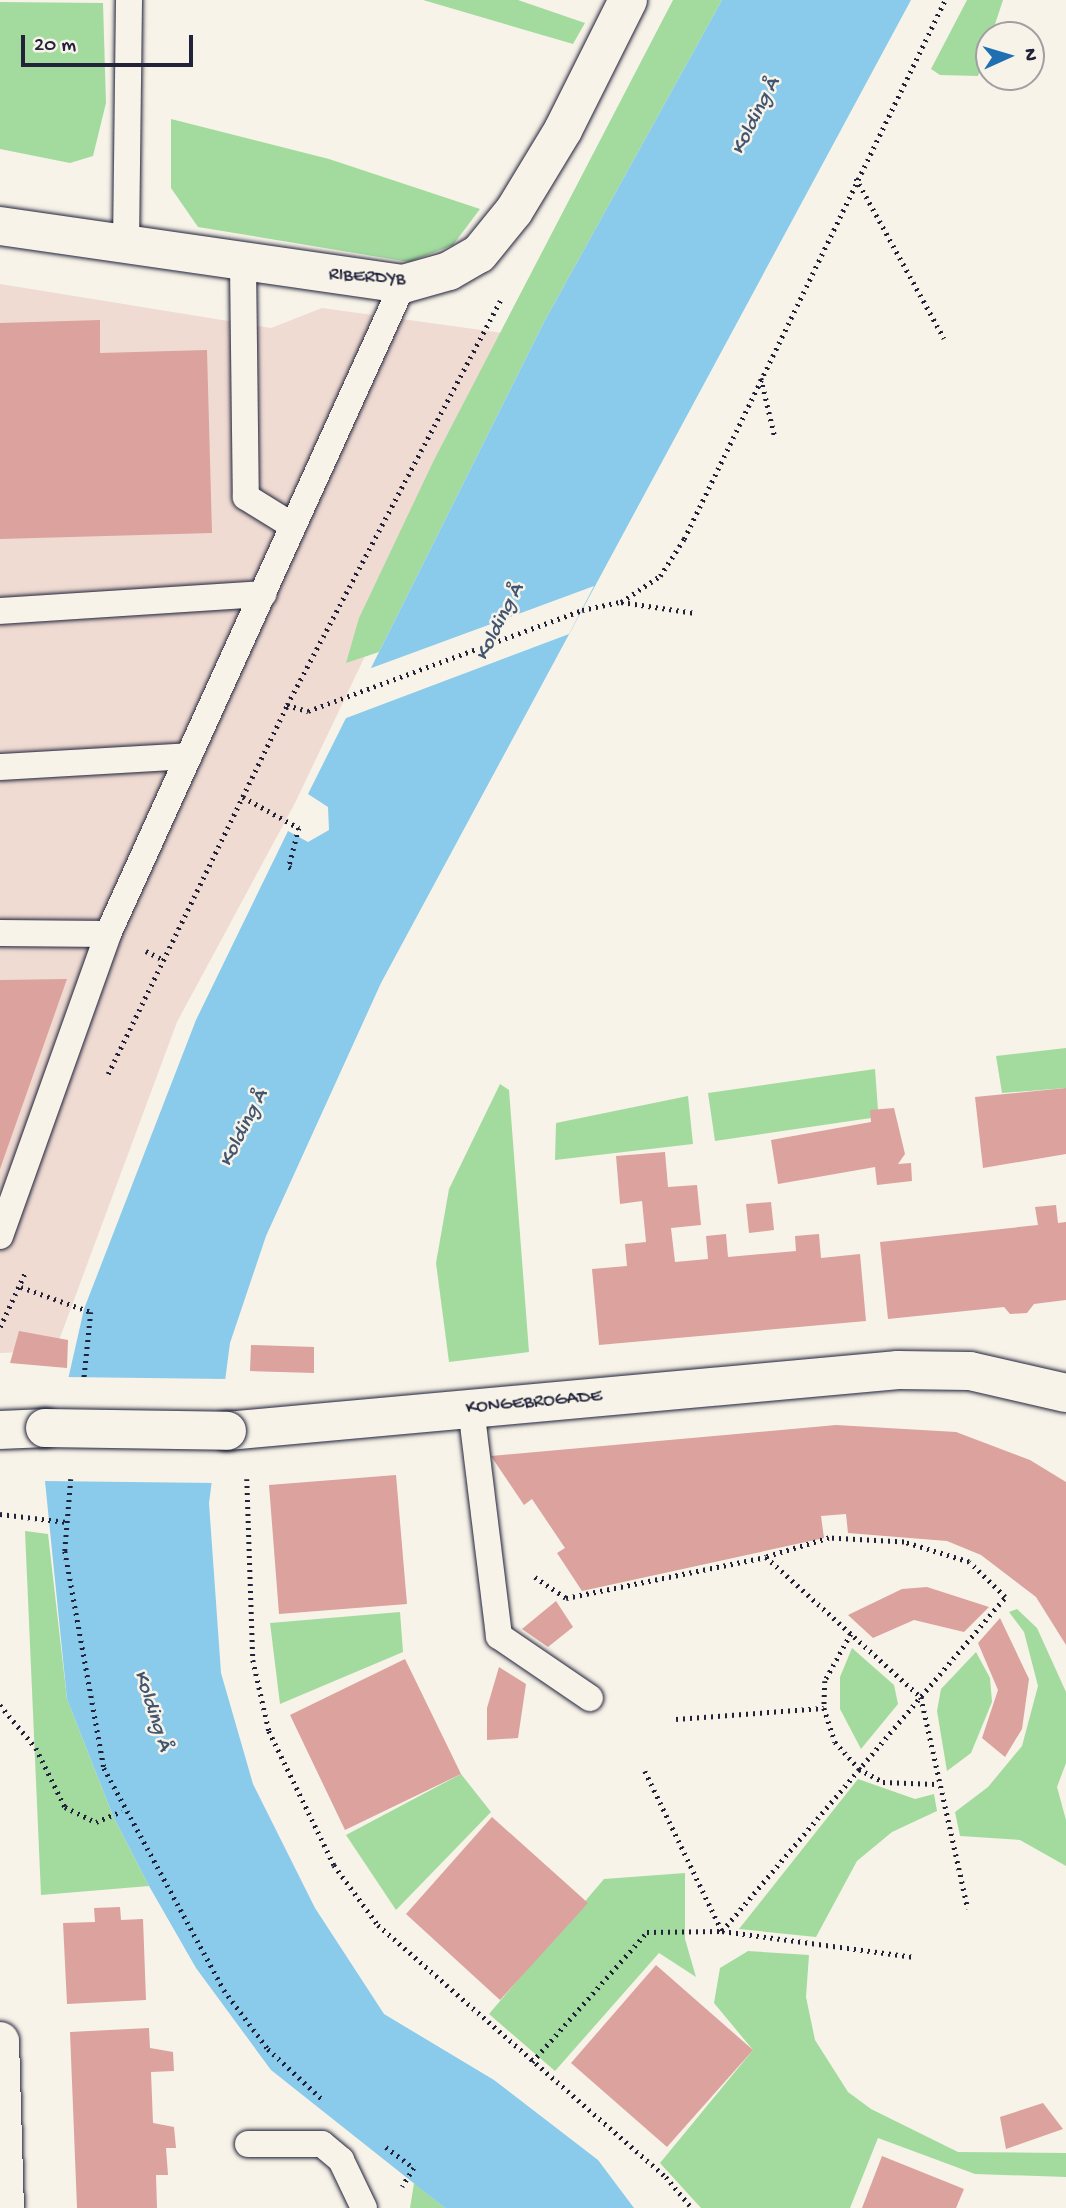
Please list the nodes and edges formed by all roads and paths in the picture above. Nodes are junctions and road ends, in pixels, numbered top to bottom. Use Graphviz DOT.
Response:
graph roads {
  1 [pos="129,0"];
  2 [pos="628,0"];
  3 [pos="946,0"];
  4 [pos="856,177"];
  5 [pos="0,226"];
  6 [pos="126,245"];
  7 [pos="479,254"];
  8 [pos="243,265"];
  9 [pos="403,284"];
  10 [pos="944,338"];
  11 [pos="761,377"];
  12 [pos="775,437"];
  13 [pos="293,526"];
  14 [pos="263,594"];
  15 [pos="621,602"];
  16 [pos="0,611"];
  17 [pos="695,613"];
  18 [pos="287,705"];
  19 [pos="189,757"];
  20 [pos="0,767"];
  21 [pos="243,797"];
  22 [pos="295,870"];
  23 [pos="0,933"];
  24 [pos="108,934"];
  25 [pos="105,1079"];
  26 [pos="0,1236"];
  27 [pos="28,1265"];
  28 [pos="21,1287"];
  29 [pos="0,1327"];
  30 [pos="88,1344"];
  31 [pos="1066,1393"];
  32 [pos="471,1408"];
  33 [pos="0,1430"];
  34 [pos="236,1430"];
  35 [pos="70,1489"];
  36 [pos="0,1514"];
  37 [pos="67,1522"];
  38 [pos="488,1544"];
  39 [pos="766,1557"];
  40 [pos="851,1634"];
  41 [pos="921,1697"];
  42 [pos="590,1698"];
  43 [pos="0,1705"];
  44 [pos="824,1708"];
  45 [pos="676,1718"];
  46 [pos="859,1769"];
  47 [pos="645,1770"];
  48 [pos="936,1784"];
  49 [pos="122,1811"];
  50 [pos="968,1909"];
  51 [pos="722,1931"];
  52 [pos="914,1957"];
  53 [pos="0,2041"];
  54 [pos="532,2062"];
  55 [pos="332,2107"];
  56 [pos="373,2138"];
  57 [pos="248,2144"];
  58 [pos="398,2195"];
  59 [pos="5,2208"];
  60 [pos="364,2208"];
  61 [pos="692,2208"];
  1 -- 6 [label="lane"];
  2 -- 7 [label="street, RIBERDYB"];
  3 -- 4 [label="path"];
  4 -- 10 [label="path"];
  4 -- 11 [label="path"];
  5 -- 6 [label="street, RIBERDYB"];
  6 -- 8 [label="street, RIBERDYB"];
  7 -- 9 [label="street, RIBERDYB"];
  7 -- 18 [label="path"];
  8 -- 9 [label="street, RIBERDYB"];
  8 -- 13 [label="lane"];
  9 -- 13 [label="lane"];
  11 -- 12 [label="path"];
  11 -- 15 [label="path"];
  13 -- 14 [label="lane"];
  14 -- 16 [label="lane"];
  14 -- 19 [label="lane"];
  15 -- 17 [label="path"];
  15 -- 18 [label="path"];
  18 -- 21 [label="path"];
  19 -- 20 [label="lane"];
  19 -- 24 [label="lane"];
  21 -- 22 [label="path"];
  21 -- 25 [label="path"];
  23 -- 24 [label="lane"];
  24 -- 26 [label="lane"];
  27 -- 28 [label="path"];
  28 -- 29 [label="path"];
  28 -- 30 [label="path"];
  31 -- 32 [label="street, KONGEBROGADE"];
  32 -- 34 [label="street, KONGEBROGADE"];
  32 -- 38 [label="lane"];
  33 -- 34 [label="street, KONGEBROGADE, bridge"];
  34 -- 54 [label="path"];
  35 -- 37 [label="path"];
  36 -- 37 [label="path"];
  37 -- 49 [label="path"];
  38 -- 39 [label="path"];
  38 -- 42 [label="lane"];
  39 -- 40 [label="path"];
  39 -- 41 [label="path"];
  40 -- 41 [label="path"];
  40 -- 44 [label="path"];
  41 -- 46 [label="path"];
  41 -- 48 [label="path"];
  43 -- 49 [label="path"];
  44 -- 45 [label="path"];
  44 -- 46 [label="path"];
  46 -- 48 [label="path"];
  46 -- 51 [label="path"];
  47 -- 51 [label="path"];
  48 -- 50 [label="path"];
  49 -- 55 [label="path"];
  51 -- 52 [label="path"];
  51 -- 54 [label="path"];
  53 -- 59 [label="street"];
  54 -- 61 [label="path"];
  56 -- 58 [label="path"];
  57 -- 60 [label="lane"];
}
